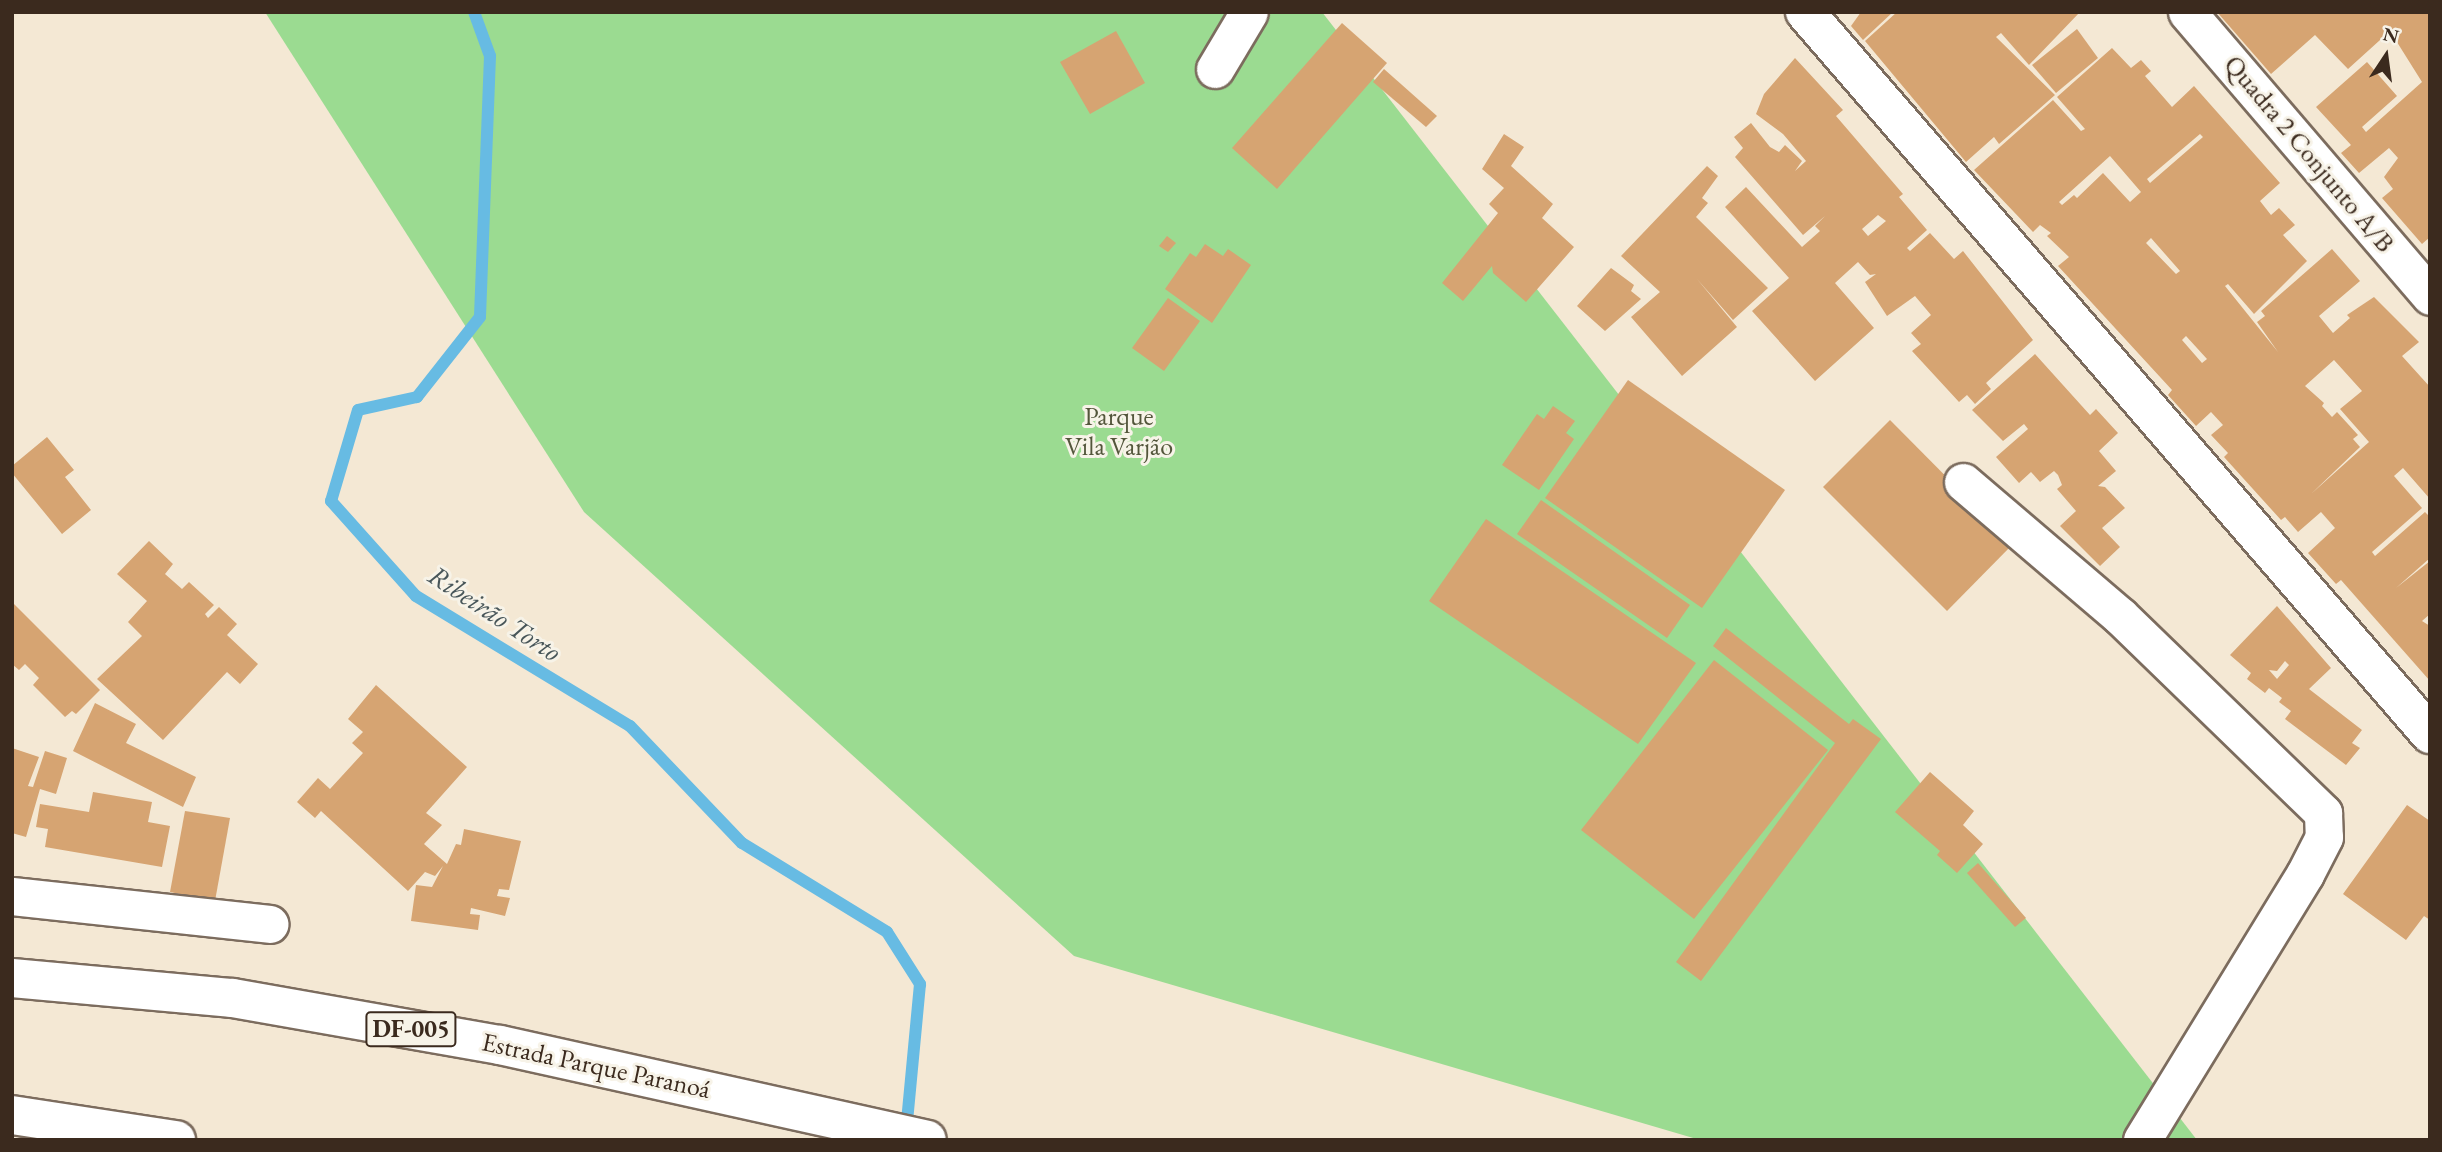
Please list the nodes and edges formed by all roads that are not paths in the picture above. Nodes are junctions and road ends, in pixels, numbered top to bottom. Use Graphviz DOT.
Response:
graph roads {
  1 [pos="1249,12"];
  2 [pos="2188,12"];
  3 [pos="1808,13"];
  4 [pos="1215,69"];
  5 [pos="2430,296"];
  6 [pos="1963,482"];
  7 [pos="2430,734"];
  8 [pos="12,896"];
  9 [pos="269,924"];
  10 [pos="12,978"];
  11 [pos="12,1115"];
  12 [pos="176,1140"];
  13 [pos="927,1140"];
  14 [pos="2142,1140"];
  1 -- 4 [label="street"];
  2 -- 5 [label="street, Quadra 2 Conjunto A/B"];
  3 -- 7 [label="main road"];
  6 -- 14 [label="street"];
  8 -- 9 [label="street"];
  10 -- 13 [label="main road, Estrada Parque Paranoá / DF-005"];
  11 -- 12 [label="main road"];
}
